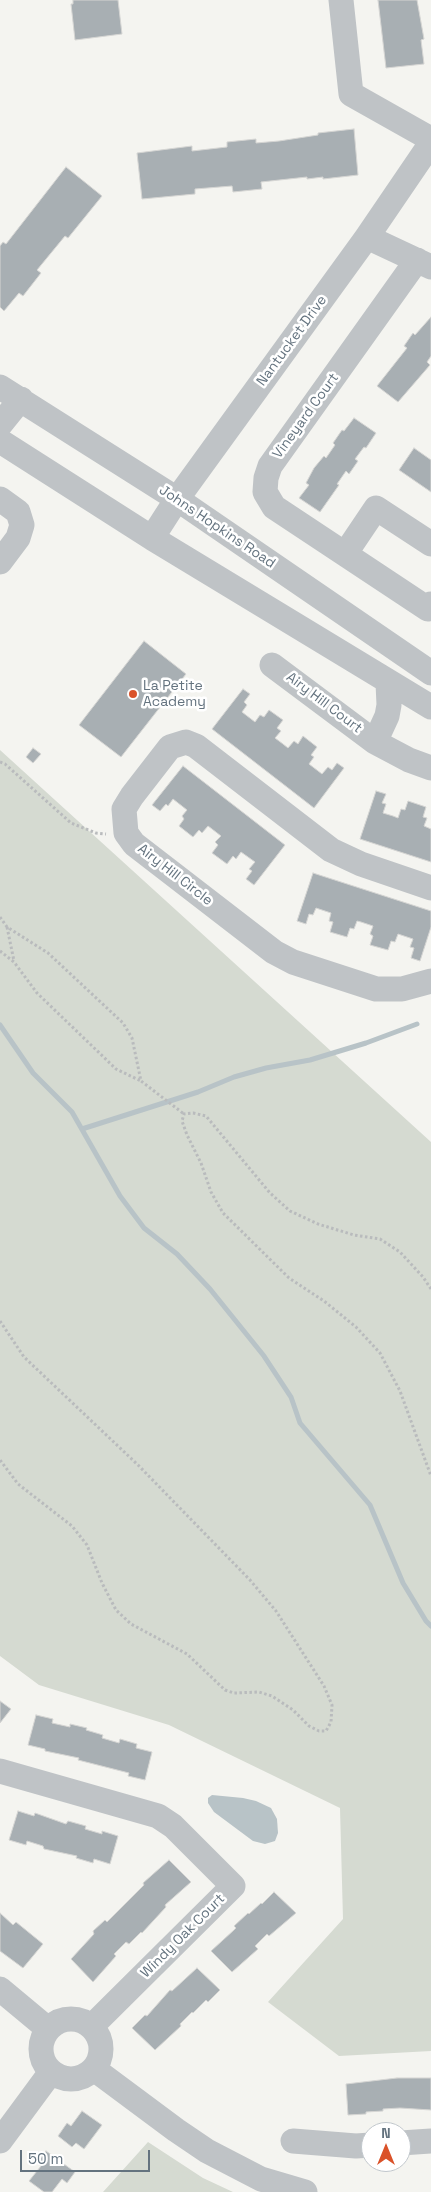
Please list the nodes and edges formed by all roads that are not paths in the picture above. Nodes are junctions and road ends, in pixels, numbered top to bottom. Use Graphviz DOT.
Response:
graph roads {
  1 [pos="341,0"];
  2 [pos="431,141"];
  3 [pos="367,237"];
  4 [pos="424,264"];
  5 [pos="10,393"];
  6 [pos="0,425"];
  7 [pos="0,441"];
  8 [pos="0,499"];
  9 [pos="177,499"];
  10 [pos="152,538"];
  11 [pos="431,544"];
  12 [pos="345,554"];
  13 [pos="0,562"];
  14 [pos="431,604"];
  15 [pos="272,665"];
  16 [pos="431,673"];
  17 [pos="388,683"];
  18 [pos="431,707"];
  19 [pos="375,742"];
  20 [pos="431,768"];
  21 [pos="431,888"];
  22 [pos="431,981"];
  23 [pos="0,1771"];
  24 [pos="0,1989"];
  25 [pos="91,2027"];
  26 [pos="48,2029"];
  27 [pos="94,2069"];
  28 [pos="51,2072"];
  29 [pos="0,2141"];
  30 [pos="293,2141"];
  31 [pos="431,2141"];
  32 [pos="411,2142"];
  33 [pos="361,2146"];
  34 [pos="305,2192"];
  1 -- 2 [label="street"];
  2 -- 3 [label="street, Nantucket Drive"];
  3 -- 4 [label="street"];
  3 -- 9 [label="street, Nantucket Drive"];
  4 -- 12 [label="street, Vineyard Court"];
  5 -- 6 [label="street"];
  5 -- 9 [label="street, Johns Hopkins Road"];
  7 -- 10 [label="street"];
  8 -- 13 [label="street"];
  9 -- 10 [label="street, Nantucket Drive"];
  9 -- 16 [label="street, Johns Hopkins Road"];
  10 -- 17 [label="street"];
  11 -- 12 [label="street"];
  12 -- 14 [label="street, Vineyard Court"];
  15 -- 19 [label="street, Airy Hill Court"];
  17 -- 18 [label="street"];
  17 -- 19 [label="street, Airy Hill Court"];
  19 -- 20 [label="street, Airy Hill Court"];
  21 -- 22 [label="street, Airy Hill Circle"];
  23 -- 25 [label="street, Windy Oak Court"];
  24 -- 26 [label="street"];
  25 -- 26 [label="street"];
  25 -- 27 [label="street"];
  26 -- 28 [label="street"];
  27 -- 28 [label="street"];
  27 -- 34 [label="street"];
  28 -- 29 [label="street"];
  30 -- 33 [label="street"];
  31 -- 32 [label="street"];
}
